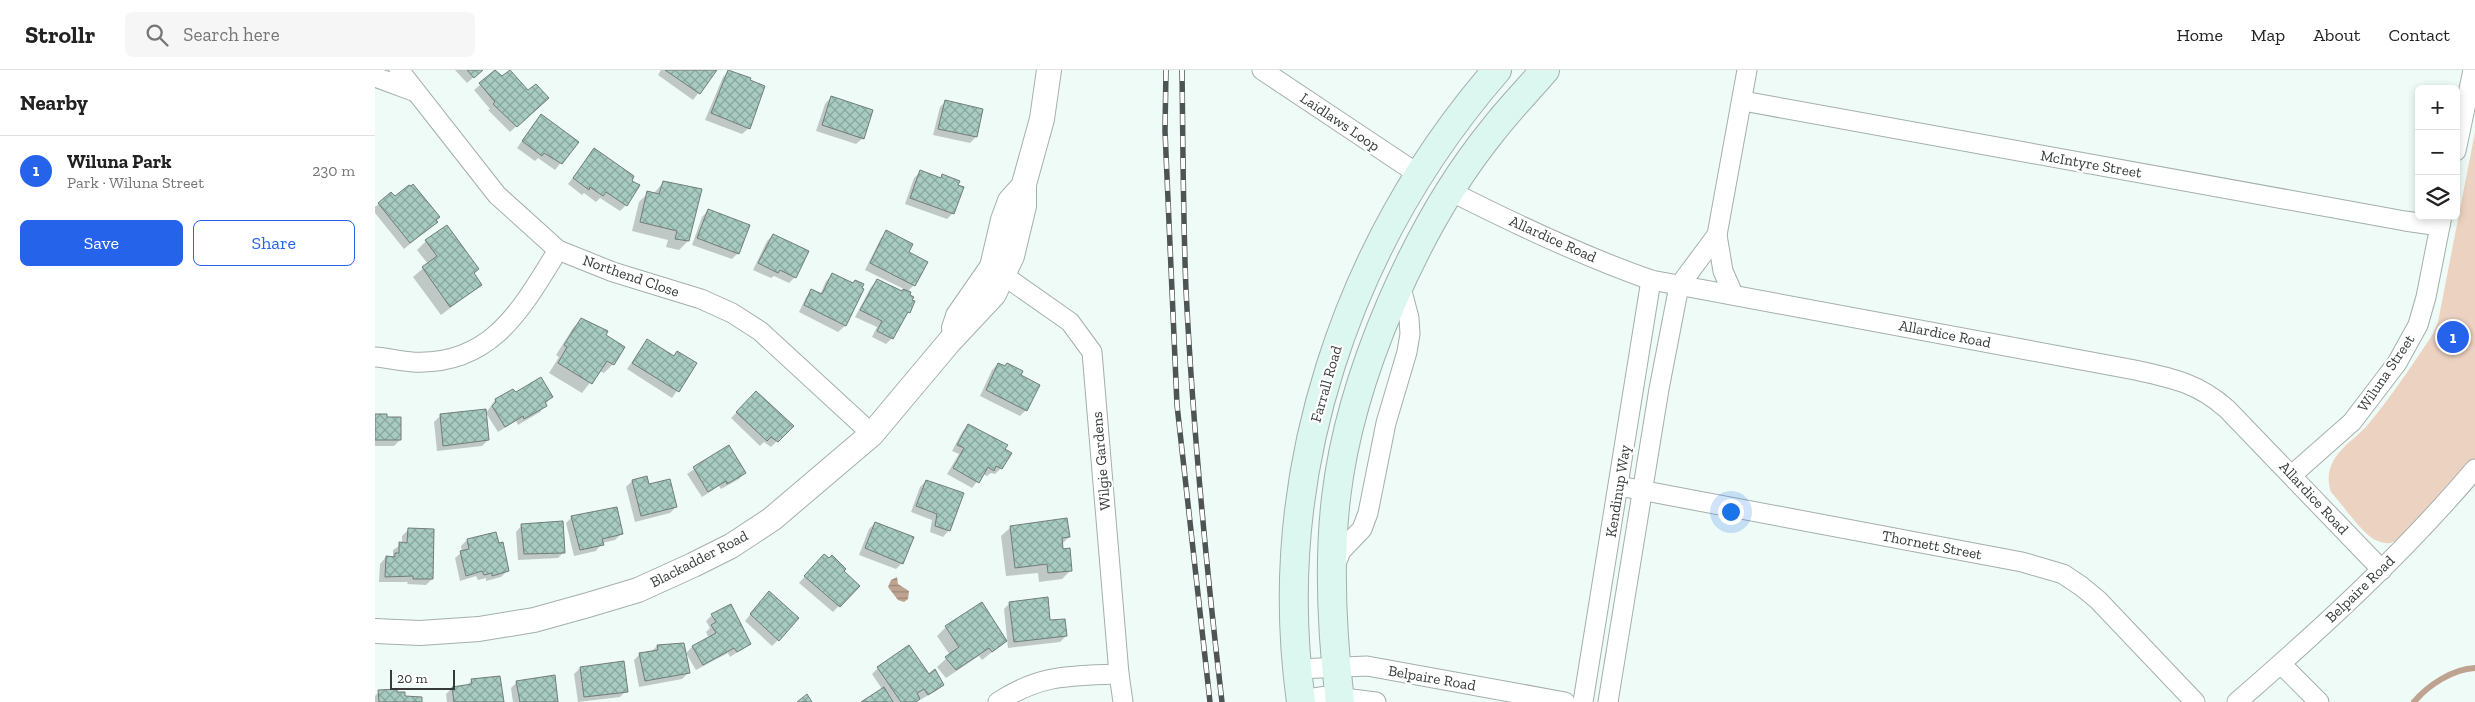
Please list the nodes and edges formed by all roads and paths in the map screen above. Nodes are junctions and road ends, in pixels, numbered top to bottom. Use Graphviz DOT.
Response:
graph roads {
  1 [pos="399,70"];
  2 [pos="1049,70"];
  3 [pos="1263,70"];
  4 [pos="1478,70"];
  5 [pos="1497,70"];
  6 [pos="1545,70"];
  7 [pos="1747,70"];
  8 [pos="2473,70"];
  9 [pos="375,77"];
  10 [pos="413,91"];
  11 [pos="1472,101"];
  12 [pos="1743,101"];
  13 [pos="2471,106"];
  14 [pos="2460,139"];
  15 [pos="1418,174"];
  16 [pos="1450,191"];
  17 [pos="2441,221"];
  18 [pos="1717,235"];
  19 [pos="558,250"];
  20 [pos="997,271"];
  21 [pos="1651,280"];
  22 [pos="1679,286"];
  23 [pos="1733,294"];
  24 [pos="375,356"];
  25 [pos="1635,384"];
  26 [pos="1659,388"];
  27 [pos="872,434"];
  28 [pos="2475,470"];
  29 [pos="2292,475"];
  30 [pos="1619,486"];
  31 [pos="1644,490"];
  32 [pos="2382,570"];
  33 [pos="1601,600"];
  34 [pos="1624,604"];
  35 [pos="375,631"];
  36 [pos="2281,664"];
  37 [pos="1336,667"];
  38 [pos="1298,669"];
  39 [pos="1119,674"];
  40 [pos="1340,700"];
  41 [pos="2317,700"];
  42 [pos="1301,701"];
  43 [pos="998,702"];
  44 [pos="1123,702"];
  45 [pos="1376,702"];
  46 [pos="1565,702"];
  47 [pos="1583,702"];
  48 [pos="1608,702"];
  49 [pos="2195,702"];
  50 [pos="2237,702"];
  1 -- 10 [label="street, Northend Close"];
  2 -- 20 [label="street, Blackadder Road"];
  3 -- 15 [label="street, Laidlaws Loop"];
  4 -- 11 [label="street, Farrall Road"];
  5 -- 11 [label="main road, Farrall Road"];
  6 -- 16 [label="main road"];
  7 -- 12 [label="street"];
  8 -- 13 [label="street"];
  9 -- 10 [label="street"];
  10 -- 19 [label="street, Northend Close"];
  11 -- 15 [label="main road, Farrall Road"];
  12 -- 17 [label="street, McIntyre Street"];
  12 -- 18 [label="street"];
  13 -- 14 [label="street"];
  15 -- 38 [label="main road, Farrall Road"];
  16 -- 21 [label="street, Allardice Road"];
  16 -- 37 [label="main road"];
  17 -- 29 [label="street, Wiluna Street"];
  18 -- 22 [label="street"];
  18 -- 23 [label="street"];
  19 -- 24 [label="street"];
  19 -- 27 [label="street, Northend Close"];
  20 -- 27 [label="street, Blackadder Road"];
  20 -- 39 [label="street, Wilgie Gardens"];
  21 -- 22 [label="street, Allardice Road"];
  21 -- 25 [label="street, Kendinup Way"];
  22 -- 23 [label="street, Allardice Road"];
  22 -- 26 [label="street, Kendinup Way"];
  23 -- 29 [label="street, Allardice Road"];
  25 -- 26 [label="street"];
  25 -- 30 [label="street, Kendinup Way"];
  26 -- 31 [label="street, Kendinup Way"];
  27 -- 35 [label="street, Blackadder Road"];
  28 -- 32 [label="street, Belpaire Road"];
  29 -- 32 [label="street, Allardice Road"];
  30 -- 31 [label="street, Thornett Street"];
  30 -- 33 [label="street, Kendinup Way"];
  31 -- 34 [label="street, Kendinup Way"];
  31 -- 49 [label="street, Thornett Street"];
  32 -- 36 [label="street, Belpaire Road"];
  33 -- 34 [label="street"];
  33 -- 47 [label="street, Kendinup Way"];
  34 -- 48 [label="street, Kendinup Way"];
  36 -- 41 [label="street"];
  36 -- 50 [label="street, Belpaire Road"];
  37 -- 38 [label="street, Belpaire Road"];
  37 -- 40 [label="main road"];
  37 -- 46 [label="street, Belpaire Road"];
  38 -- 42 [label="main road, Farrall Road"];
  39 -- 43 [label="street"];
  39 -- 44 [label="street, Wilgie Gardens"];
  40 -- 42 [label="street"];
  40 -- 45 [label="street"];
}
